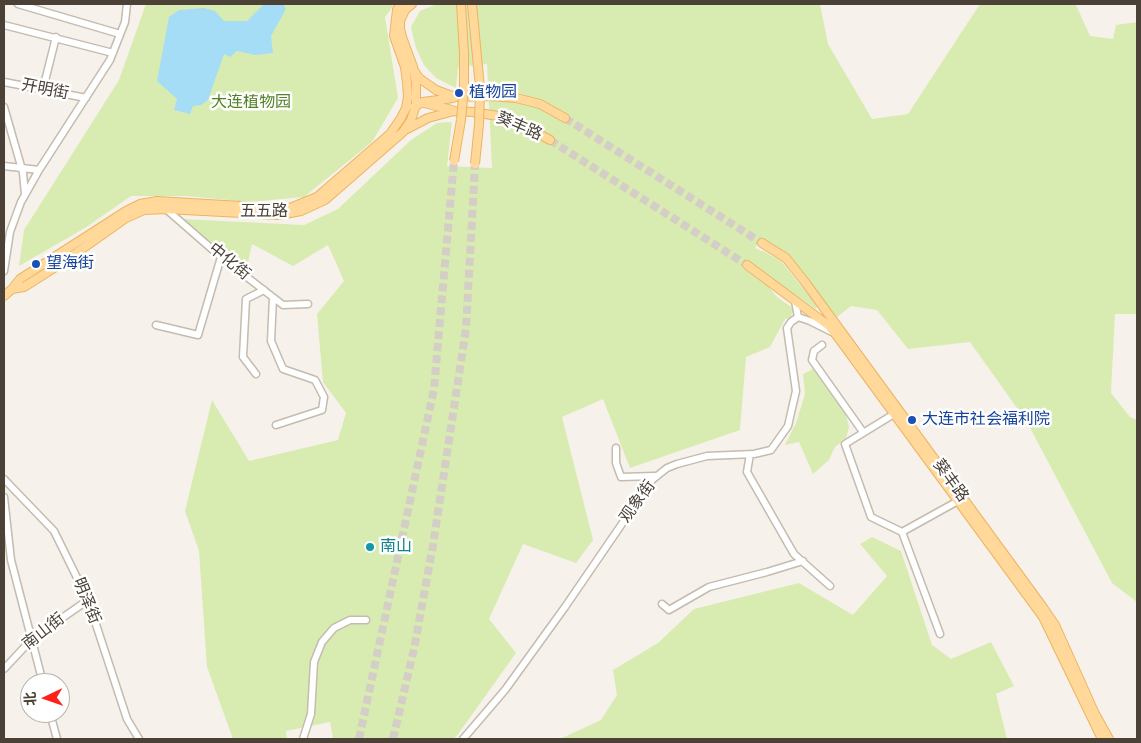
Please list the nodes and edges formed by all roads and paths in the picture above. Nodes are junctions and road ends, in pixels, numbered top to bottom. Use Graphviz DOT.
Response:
graph roads {
  1 [pos="18,4"];
  2 [pos="127,4"];
  3 [pos="401,4"];
  4 [pos="412,4"];
  5 [pos="461,4"];
  6 [pos="472,4"];
  7 [pos="4,24"];
  8 [pos="120,34"];
  9 [pos="56,37"];
  10 [pos="113,53"];
  11 [pos="413,67"];
  12 [pos="4,82"];
  13 [pos="407,83"];
  14 [pos="42,89"];
  15 [pos="416,94"];
  16 [pos="455,97"];
  17 [pos="86,98"];
  18 [pos="442,99"];
  19 [pos="419,104"];
  20 [pos="4,107"];
  21 [pos="442,108"];
  22 [pos="454,111"];
  23 [pos="401,118"];
  24 [pos="565,118"];
  25 [pos="403,132"];
  26 [pos="550,140"];
  27 [pos="454,161"];
  28 [pos="475,164"];
  29 [pos="4,166"];
  30 [pos="21,168"];
  31 [pos="39,170"];
  32 [pos="25,194"];
  33 [pos="157,201"];
  34 [pos="166,209"];
  35 [pos="762,243"];
  36 [pos="221,256"];
  37 [pos="747,265"];
  38 [pos="4,272"];
  39 [pos="12,289"];
  40 [pos="264,290"];
  41 [pos="4,296"];
  42 [pos="273,298"];
  43 [pos="796,301"];
  44 [pos="308,304"];
  45 [pos="798,317"];
  46 [pos="156,325"];
  47 [pos="835,333"];
  48 [pos="822,345"];
  49 [pos="256,374"];
  50 [pos="894,414"];
  51 [pos="276,426"];
  52 [pos="864,432"];
  53 [pos="616,448"];
  54 [pos="750,454"];
  55 [pos="656,476"];
  56 [pos="4,479"];
  57 [pos="4,497"];
  58 [pos="958,501"];
  59 [pos="902,532"];
  60 [pos="7,561"];
  61 [pos="802,561"];
  62 [pos="830,586"];
  63 [pos="88,600"];
  64 [pos="662,604"];
  65 [pos="366,620"];
  66 [pos="940,634"];
  67 [pos="32,638"];
  68 [pos="4,669"];
  69 [pos="41,673"];
  70 [pos="53,723"];
  71 [pos="57,739"];
  72 [pos="138,739"];
  73 [pos="303,739"];
  74 [pos="463,739"];
  75 [pos="1102,739"];
  76 [pos="1109,739"];
  1 -- 8 [label="street"];
  2 -- 8 [label="street"];
  3 -- 13 [label="main road, 五五路"];
  4 -- 11 [label="main road"];
  5 -- 27 [label="main road, bridge"];
  6 -- 28 [label="main road, bridge"];
  7 -- 9 [label="street"];
  8 -- 10 [label="street"];
  9 -- 10 [label="street"];
  9 -- 14 [label="street"];
  10 -- 17 [label="street"];
  11 -- 15 [label="main road"];
  11 -- 16 [label="main road, 葵丰路"];
  12 -- 14 [label="street, 开明街"];
  13 -- 15 [label="main road"];
  13 -- 23 [label="main road, 五五路"];
  14 -- 17 [label="street, 开明街"];
  15 -- 19 [label="main road"];
  16 -- 18 [label="main road"];
  16 -- 24 [label="main road, 葵丰路"];
  17 -- 31 [label="street"];
  18 -- 19 [label="main road"];
  18 -- 21 [label="main road"];
  19 -- 21 [label="main road"];
  19 -- 23 [label="main road"];
  19 -- 25 [label="main road, 五五路"];
  20 -- 30 [label="street"];
  21 -- 22 [label="main road"];
  22 -- 25 [label="main road, 葵丰路"];
  22 -- 26 [label="main road, 葵丰路"];
  23 -- 33 [label="main road, 五五路"];
  25 -- 34 [label="main road, 五五路"];
  29 -- 30 [label="street"];
  30 -- 31 [label="street"];
  30 -- 32 [label="street"];
  31 -- 32 [label="street"];
  32 -- 38 [label="street"];
  33 -- 34 [label="street, 中化街"];
  33 -- 39 [label="main road, 五五路"];
  34 -- 36 [label="street, 中化街"];
  34 -- 39 [label="main road, 五五路"];
  35 -- 76 [label="main road, 葵丰路"];
  36 -- 40 [label="street, 中化街"];
  36 -- 46 [label="street"];
  37 -- 43 [label="main road, 葵丰路"];
  39 -- 41 [label="main road, 五五路"];
  40 -- 42 [label="street, 中化街"];
  40 -- 49 [label="street"];
  42 -- 44 [label="street, 中化街"];
  42 -- 51 [label="street"];
  43 -- 45 [label="street"];
  43 -- 47 [label="main road, 葵丰路"];
  45 -- 47 [label="street"];
  45 -- 54 [label="street, 观象街"];
  47 -- 50 [label="main road, 葵丰路"];
  48 -- 52 [label="street"];
  50 -- 52 [label="street"];
  50 -- 58 [label="main road, 葵丰路"];
  52 -- 59 [label="street"];
  53 -- 55 [label="street"];
  54 -- 55 [label="street, 观象街"];
  54 -- 61 [label="street"];
  55 -- 74 [label="street, 观象街"];
  56 -- 63 [label="street, 明泽街"];
  57 -- 60 [label="street"];
  58 -- 59 [label="street"];
  58 -- 75 [label="main road, 葵丰路"];
  59 -- 66 [label="street"];
  60 -- 67 [label="street"];
  61 -- 62 [label="street"];
  61 -- 64 [label="street"];
  63 -- 67 [label="street, 南山街"];
  63 -- 72 [label="street, 明泽街"];
  65 -- 73 [label="street"];
  67 -- 68 [label="street, 南山街"];
  67 -- 69 [label="street"];
  70 -- 71 [label="street"];
}
